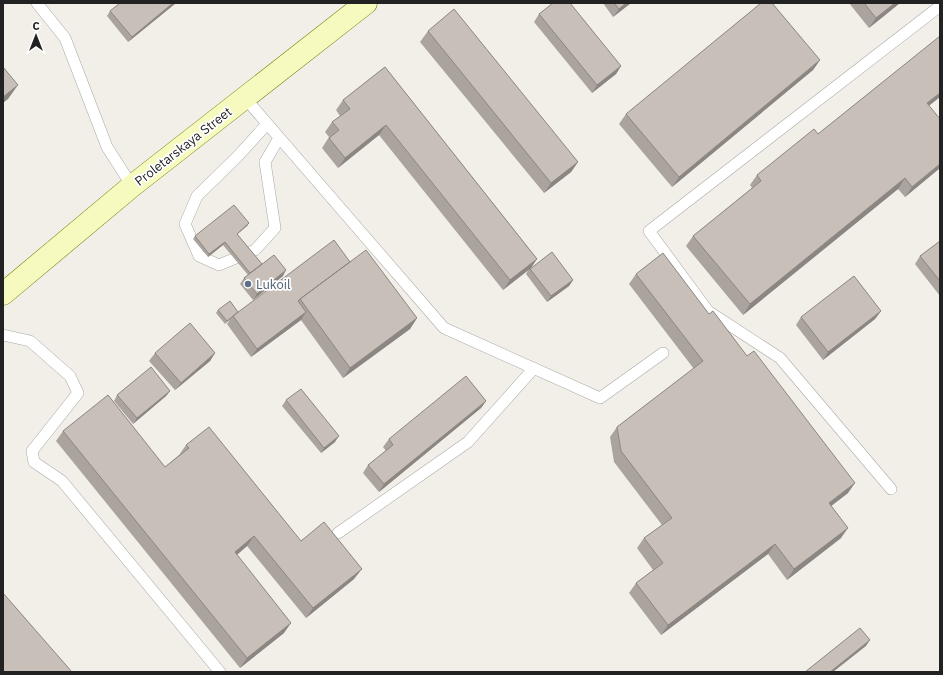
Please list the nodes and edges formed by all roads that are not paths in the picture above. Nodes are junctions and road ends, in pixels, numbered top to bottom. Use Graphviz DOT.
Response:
graph roads {
  1 [pos="37,3"];
  2 [pos="366,3"];
  3 [pos="940,6"];
  4 [pos="245,98"];
  5 [pos="267,124"];
  6 [pos="280,138"];
  7 [pos="132,186"];
  8 [pos="3,294"];
  9 [pos="3,335"];
  10 [pos="663,353"];
  11 [pos="534,368"];
  12 [pos="891,489"];
  13 [pos="338,533"];
  14 [pos="220,672"];
  1 -- 7 [label="lane"];
  2 -- 4 [label="street, Proletarskaya Street"];
  3 -- 12 [label="lane"];
  4 -- 5 [label="lane"];
  4 -- 7 [label="street, Proletarskaya Street"];
  5 -- 6 [label="lane"];
  5 -- 6 [label="lane"];
  6 -- 11 [label="lane"];
  7 -- 8 [label="street, Proletarskaya Street"];
  9 -- 14 [label="lane"];
  10 -- 11 [label="lane"];
  11 -- 13 [label="lane"];
}
